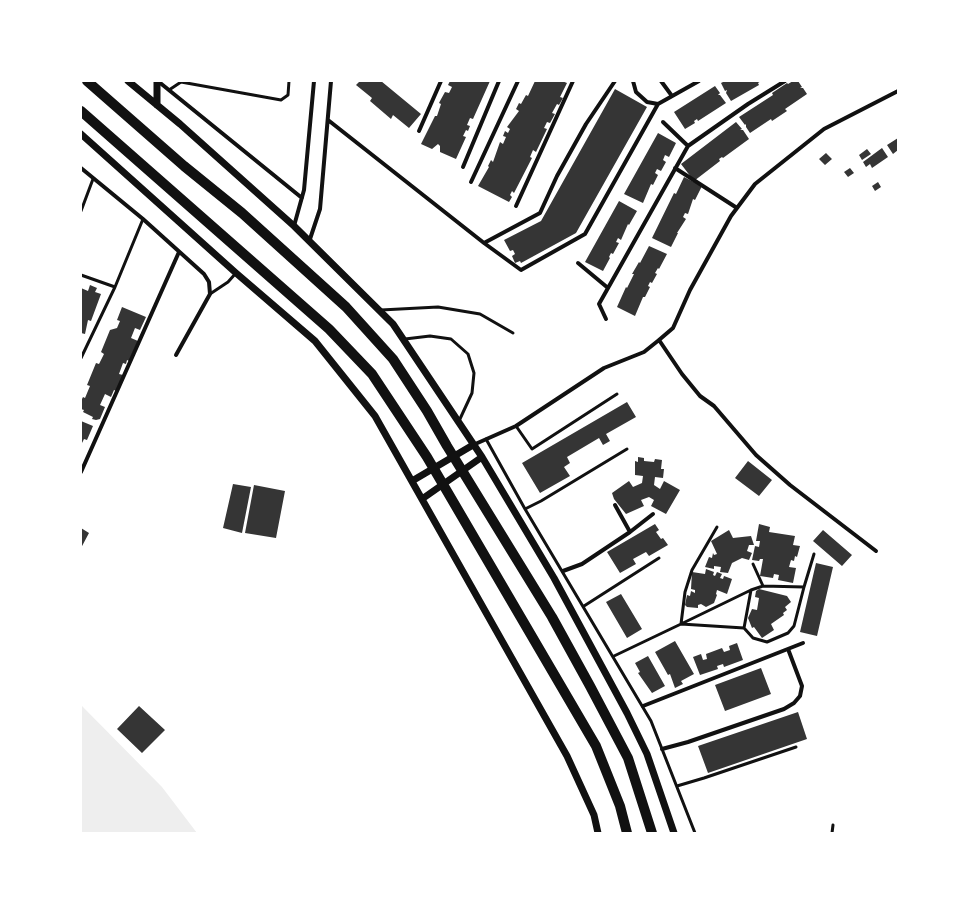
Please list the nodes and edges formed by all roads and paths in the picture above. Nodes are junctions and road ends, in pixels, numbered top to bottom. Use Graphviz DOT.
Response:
graph roads {
  1 [pos="87,81"];
  2 [pos="128,81"];
  3 [pos="159,81"];
  4 [pos="289,81"];
  5 [pos="314,81"];
  6 [pos="331,81"];
  7 [pos="441,81"];
  8 [pos="499,81"];
  9 [pos="518,81"];
  10 [pos="573,81"];
  11 [pos="615,81"];
  12 [pos="633,81"];
  13 [pos="661,81"];
  14 [pos="700,81"];
  15 [pos="785,81"];
  16 [pos="169,90"];
  17 [pos="898,91"];
  18 [pos="672,96"];
  19 [pos="658,104"];
  20 [pos="157,105"];
  21 [pos="81,111"];
  22 [pos="328,120"];
  23 [pos="663,122"];
  24 [pos="419,131"];
  25 [pos="81,134"];
  26 [pos="688,146"];
  27 [pos="463,167"];
  28 [pos="81,168"];
  29 [pos="676,168"];
  30 [pos="93,179"];
  31 [pos="471,182"];
  32 [pos="302,198"];
  33 [pos="516,206"];
  34 [pos="737,208"];
  35 [pos="81,211"];
  36 [pos="143,219"];
  37 [pos="294,226"];
  38 [pos="309,242"];
  39 [pos="484,243"];
  40 [pos="179,252"];
  41 [pos="578,263"];
  42 [pos="236,273"];
  43 [pos="81,275"];
  44 [pos="115,287"];
  45 [pos="608,288"];
  46 [pos="210,294"];
  47 [pos="380,310"];
  48 [pos="606,319"];
  49 [pos="513,333"];
  50 [pos="403,339"];
  51 [pos="659,340"];
  52 [pos="176,355"];
  53 [pos="81,358"];
  54 [pos="616,394"];
  55 [pos="458,423"];
  56 [pos="516,426"];
  57 [pos="486,439"];
  58 [pos="473,445"];
  59 [pos="627,449"];
  60 [pos="482,457"];
  61 [pos="81,472"];
  62 [pos="412,481"];
  63 [pos="422,499"];
  64 [pos="615,505"];
  65 [pos="525,509"];
  66 [pos="653,514"];
  67 [pos="717,527"];
  68 [pos="630,532"];
  69 [pos="876,551"];
  70 [pos="814,554"];
  71 [pos="659,558"];
  72 [pos="753,564"];
  73 [pos="563,571"];
  74 [pos="763,586"];
  75 [pos="804,587"];
  76 [pos="751,590"];
  77 [pos="584,606"];
  78 [pos="681,624"];
  79 [pos="744,628"];
  80 [pos="803,643"];
  81 [pos="788,649"];
  82 [pos="614,656"];
  83 [pos="643,706"];
  84 [pos="796,747"];
  85 [pos="662,749"];
  86 [pos="677,786"];
  87 [pos="833,825"];
  88 [pos="598,833"];
  89 [pos="627,833"];
  90 [pos="652,833"];
  91 [pos="674,833"];
  92 [pos="695,833"];
  93 [pos="832,833"];
  1 -- 90 [label="highway"];
  2 -- 20 [label="street"];
  3 -- 16 [label="street"];
  3 -- 20 [label="street"];
  4 -- 16 [label="lane"];
  5 -- 32 [label="street"];
  6 -- 22 [label="street"];
  7 -- 24 [label="street"];
  8 -- 27 [label="street"];
  9 -- 31 [label="street"];
  10 -- 33 [label="street"];
  11 -- 39 [label="street"];
  12 -- 19 [label="street"];
  13 -- 18 [label="street"];
  14 -- 18 [label="street"];
  15 -- 26 [label="street"];
  16 -- 32 [label="street"];
  17 -- 34 [label="street"];
  18 -- 19 [label="street"];
  19 -- 39 [label="street"];
  20 -- 37 [label="street"];
  21 -- 89 [label="highway"];
  22 -- 38 [label="street"];
  22 -- 39 [label="street"];
  23 -- 26 [label="street"];
  25 -- 42 [label="street"];
  26 -- 29 [label="street"];
  28 -- 30 [label="street"];
  29 -- 34 [label="street"];
  29 -- 45 [label="street"];
  30 -- 35 [label="lane"];
  30 -- 36 [label="street"];
  32 -- 37 [label="street"];
  34 -- 51 [label="street"];
  36 -- 40 [label="street"];
  36 -- 44 [label="lane"];
  37 -- 38 [label="street"];
  38 -- 47 [label="street"];
  40 -- 46 [label="street"];
  40 -- 61 [label="street"];
  41 -- 45 [label="street"];
  42 -- 46 [label="lane"];
  42 -- 62 [label="street"];
  43 -- 44 [label="lane"];
  44 -- 53 [label="lane"];
  45 -- 48 [label="street"];
  46 -- 52 [label="street"];
  47 -- 49 [label="lane"];
  47 -- 50 [label="street"];
  50 -- 55 [label="street"];
  50 -- 55 [label="lane"];
  51 -- 56 [label="street"];
  51 -- 69 [label="street"];
  54 -- 56 [label="lane"];
  55 -- 58 [label="street"];
  56 -- 57 [label="street"];
  57 -- 58 [label="street"];
  57 -- 65 [label="lane"];
  58 -- 60 [label="street"];
  58 -- 62 [label="street"];
  59 -- 65 [label="lane"];
  60 -- 63 [label="street"];
  60 -- 91 [label="street"];
  62 -- 63 [label="street"];
  63 -- 88 [label="street"];
  64 -- 68 [label="street"];
  65 -- 73 [label="lane"];
  66 -- 68 [label="street"];
  67 -- 78 [label="lane"];
  68 -- 73 [label="street"];
  70 -- 75 [label="lane"];
  71 -- 77 [label="lane"];
  72 -- 74 [label="lane"];
  73 -- 77 [label="lane"];
  74 -- 75 [label="lane"];
  74 -- 76 [label="lane"];
  75 -- 79 [label="lane"];
  76 -- 78 [label="lane"];
  76 -- 79 [label="lane"];
  77 -- 82 [label="lane"];
  78 -- 79 [label="lane"];
  78 -- 82 [label="lane"];
  80 -- 81 [label="street"];
  81 -- 83 [label="street"];
  81 -- 85 [label="street"];
  82 -- 83 [label="lane"];
  83 -- 85 [label="lane"];
  84 -- 86 [label="lane"];
  85 -- 86 [label="lane"];
  86 -- 92 [label="lane"];
  87 -- 93 [label="lane"];
}
